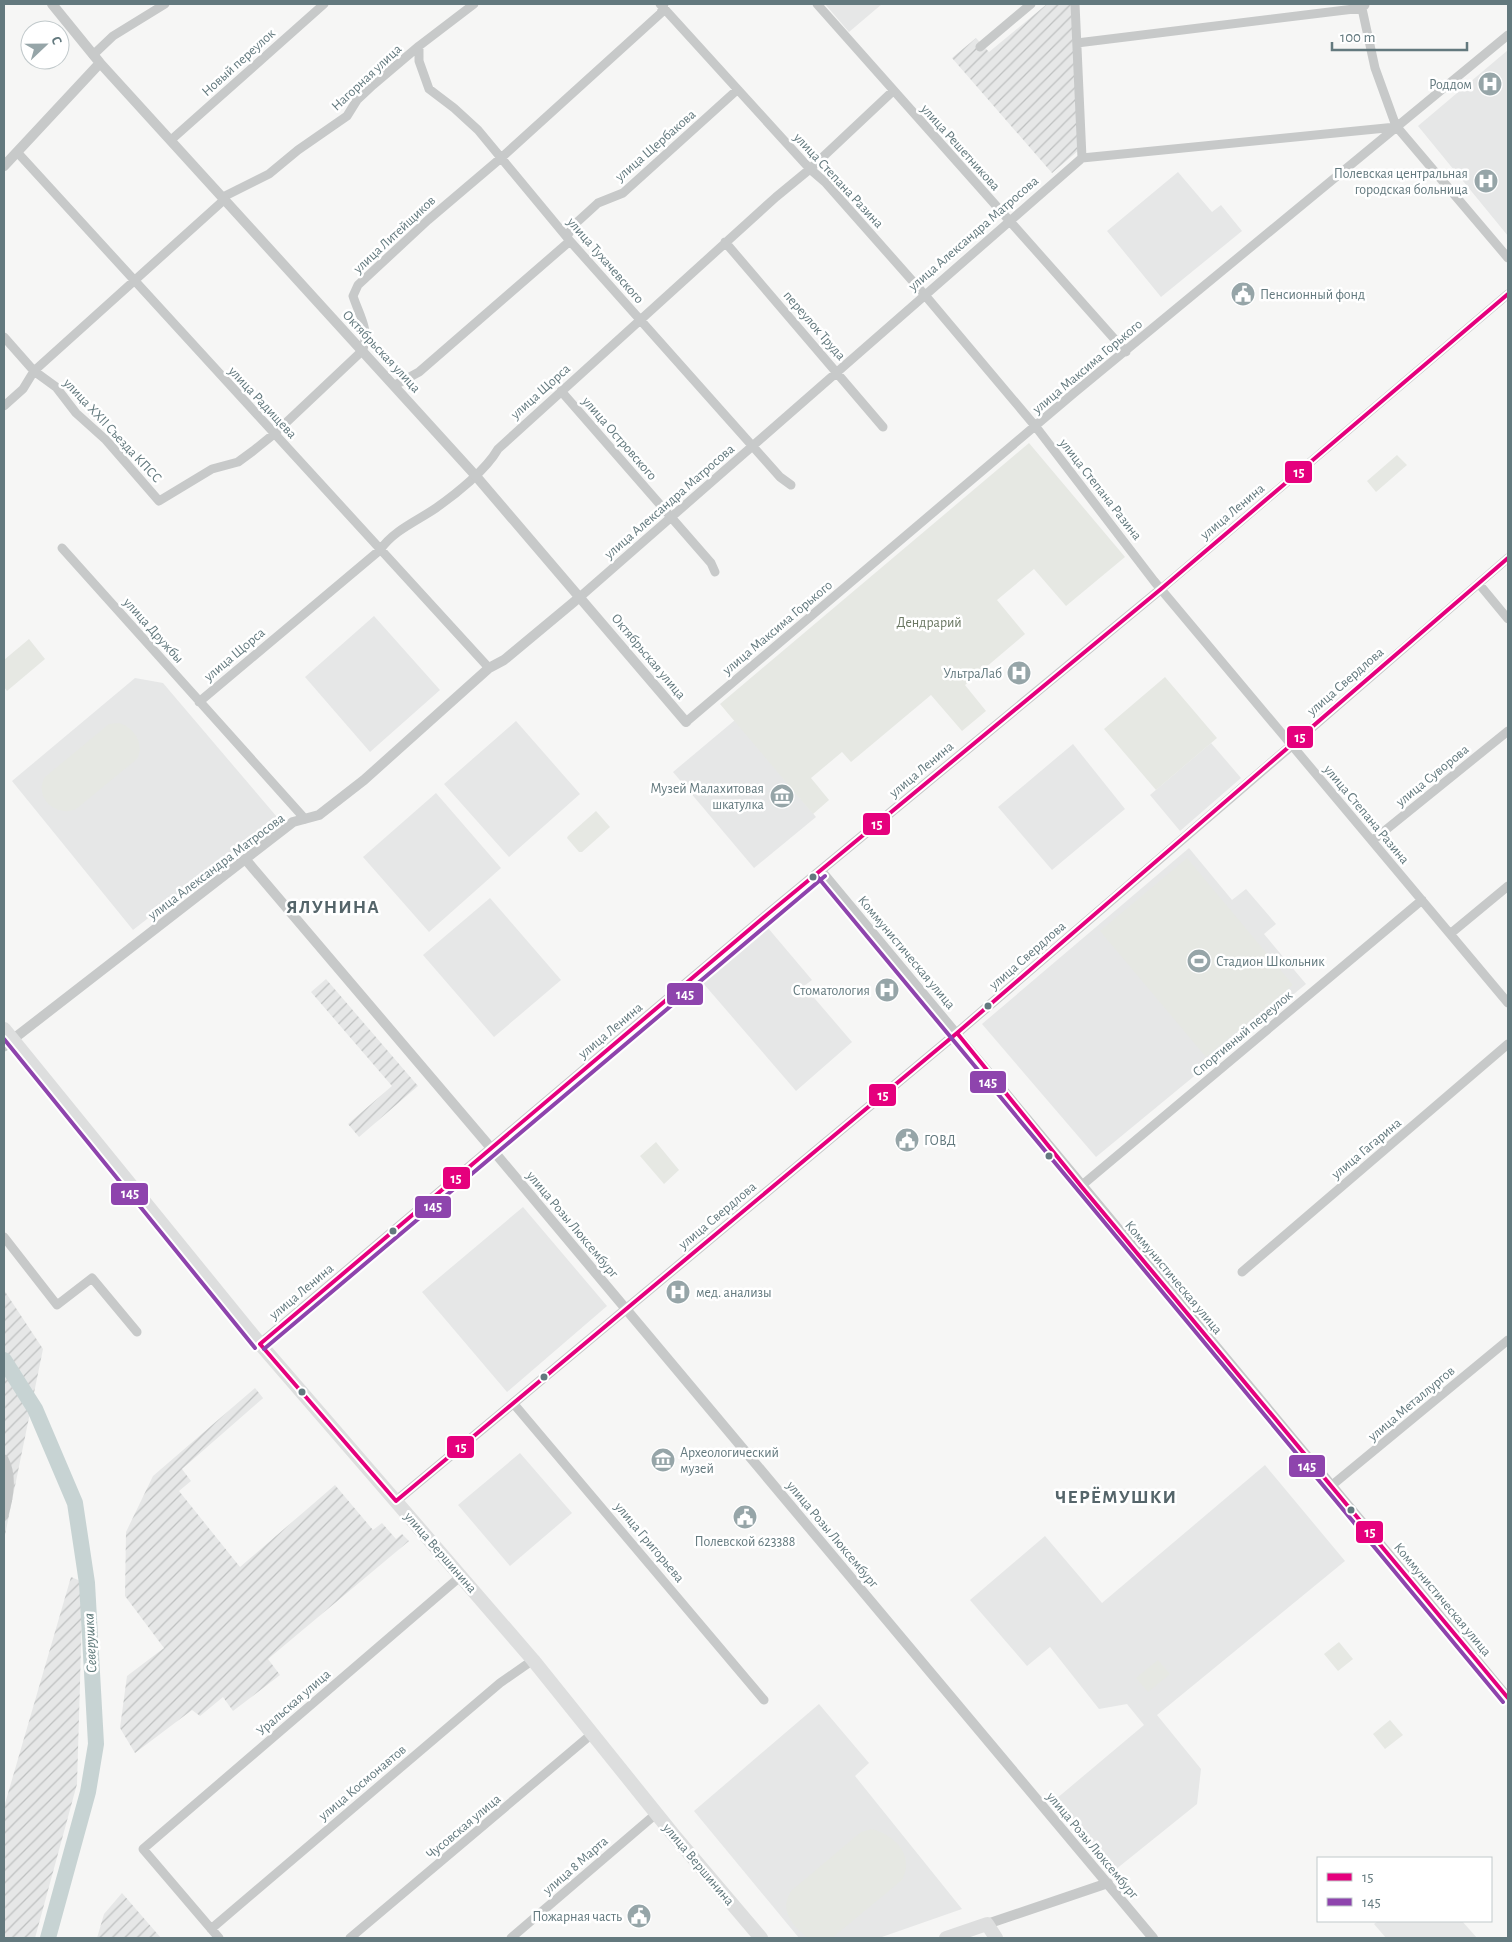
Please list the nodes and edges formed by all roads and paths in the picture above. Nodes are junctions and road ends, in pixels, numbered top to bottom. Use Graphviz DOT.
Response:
graph roads {
  1 [pos="52,4"];
  2 [pos="165,4"];
  3 [pos="324,4"];
  4 [pos="474,4"];
  5 [pos="817,4"];
  6 [pos="1031,4"];
  7 [pos="1075,4"];
  8 [pos="662,5"];
  9 [pos="1363,5"];
  10 [pos="1508,35"];
  11 [pos="1077,43"];
  12 [pos="420,46"];
  13 [pos="980,47"];
  14 [pos="93,54"];
  15 [pos="100,63"];
  16 [pos="737,90"];
  17 [pos="893,91"];
  18 [pos="1396,126"];
  19 [pos="171,140"];
  20 [pos="17,152"];
  21 [pos="501,158"];
  22 [pos="1082,158"];
  23 [pos="4,166"];
  24 [pos="810,170"];
  25 [pos="224,198"];
  26 [pos="1008,220"];
  27 [pos="568,238"];
  28 [pos="725,242"];
  29 [pos="1508,258"];
  30 [pos="133,280"];
  31 [pos="924,294"];
  32 [pos="1508,294"];
  33 [pos="641,320"];
  34 [pos="4,337"];
  35 [pos="362,351"];
  36 [pos="1126,352"];
  37 [pos="34,371"];
  38 [pos="837,372"];
  39 [pos="395,385"];
  40 [pos="560,391"];
  41 [pos="4,406"];
  42 [pos="883,427"];
  43 [pos="1036,427"];
  44 [pos="274,434"];
  45 [pos="753,446"];
  46 [pos="475,475"];
  47 [pos="792,485"];
  48 [pos="671,517"];
  49 [pos="62,548"];
  50 [pos="380,550"];
  51 [pos="1508,558"];
  52 [pos="715,572"];
  53 [pos="1479,584"];
  54 [pos="1161,589"];
  55 [pos="581,596"];
  56 [pos="1508,618"];
  57 [pos="489,668"];
  58 [pos="199,702"];
  59 [pos="686,722"];
  60 [pos="1508,731"];
  61 [pos="1292,745"];
  62 [pos="305,819"];
  63 [pos="1372,841"];
  64 [pos="246,860"];
  65 [pos="821,871"];
  66 [pos="1508,886"];
  67 [pos="1422,900"];
  68 [pos="1450,934"];
  69 [pos="1508,1003"];
  70 [pos="957,1033"];
  71 [pos="7,1039"];
  72 [pos="1508,1044"];
  73 [pos="491,1148"];
  74 [pos="1080,1186"];
  75 [pos="4,1237"];
  76 [pos="1242,1272"];
  77 [pos="626,1309"];
  78 [pos="136,1332"];
  79 [pos="1508,1340"];
  80 [pos="260,1344"];
  81 [pos="513,1403"];
  82 [pos="4,1459"];
  83 [pos="1331,1486"];
  84 [pos="396,1500"];
  85 [pos="4,1515"];
  86 [pos="461,1576"];
  87 [pos="533,1660"];
  88 [pos="1508,1698"];
  89 [pos="764,1700"];
  90 [pos="593,1733"];
  91 [pos="657,1813"];
  92 [pos="1108,1883"];
  93 [pos="987,1924"];
  94 [pos="211,1929"];
  95 [pos="220,1938"];
  96 [pos="350,1938"];
  97 [pos="511,1938"];
  98 [pos="761,1938"];
  99 [pos="946,1938"];
  100 [pos="996,1938"];
  101 [pos="1153,1938"];
  1 -- 14 [label="street, Октябрьская улица"];
  2 -- 14 [label="street"];
  3 -- 19 [label="street, Новый переулок"];
  4 -- 12 [label="street, Нагорная улица"];
  5 -- 17 [label="street, улица Решетникова"];
  6 -- 13 [label="street"];
  7 -- 11 [label="street"];
  8 -- 16 [label="street, улица Степана Разина"];
  8 -- 21 [label="street, улица Литейщиков"];
  9 -- 11 [label="street"];
  9 -- 18 [label="street"];
  10 -- 18 [label="street, улица Максима Горького"];
  11 -- 22 [label="street"];
  12 -- 21 [label="street, улица Тухачевского"];
  12 -- 25 [label="street, Нагорная улица"];
  14 -- 15 [label="street, Октябрьская улица"];
  15 -- 19 [label="street, Октябрьская улица"];
  15 -- 20 [label="street"];
  16 -- 24 [label="street, улица Степана Разина"];
  16 -- 27 [label="street, улица Щербакова"];
  17 -- 24 [label="street, улица Щорса"];
  17 -- 26 [label="street, улица Решетникова"];
  18 -- 22 [label="street"];
  18 -- 29 [label="street"];
  18 -- 36 [label="street, улица Максима Горького"];
  19 -- 25 [label="street, Октябрьская улица"];
  20 -- 23 [label="street"];
  20 -- 30 [label="street, улица Радищева"];
  21 -- 27 [label="street, улица Тухачевского"];
  21 -- 35 [label="street, улица Литейщиков"];
  22 -- 26 [label="street, улица Александра Матросова"];
  24 -- 28 [label="street, улица Щорса"];
  24 -- 31 [label="street, улица Степана Разина"];
  25 -- 30 [label="street, Нагорная улица"];
  25 -- 35 [label="street, Октябрьская улица"];
  26 -- 31 [label="street, улица Александра Матросова"];
  26 -- 36 [label="street, улица Решетникова"];
  27 -- 33 [label="street, улица Тухачевского"];
  27 -- 39 [label="street, улица Щербакова"];
  28 -- 33 [label="street, улица Щорса"];
  28 -- 38 [label="street, переулок Труда"];
  30 -- 37 [label="street, Нагорная улица"];
  30 -- 44 [label="street, улица Радищева"];
  31 -- 38 [label="street, улица Александра Матросова"];
  31 -- 43 [label="street, улица Степана Разина"];
  32 -- 54 [label="street, улица Ленина"];
  33 -- 40 [label="street, улица Щорса"];
  33 -- 45 [label="street, улица Тухачевского"];
  34 -- 37 [label="street, улица XXII Съезда КПСС"];
  35 -- 39 [label="street, Октябрьская улица"];
  35 -- 44 [label="street"];
  36 -- 43 [label="street, улица Максима Горького"];
  37 -- 41 [label="street, Нагорная улица"];
  37 -- 44 [label="street, улица XXII Съезда КПСС"];
  38 -- 42 [label="street, переулок Труда"];
  38 -- 45 [label="street, улица Александра Матросова"];
  39 -- 46 [label="street, Октябрьская улица"];
  40 -- 46 [label="street, улица Щорса"];
  40 -- 48 [label="street, улица Островского"];
  43 -- 54 [label="street, улица Степана Разина"];
  43 -- 59 [label="street, улица Максима Горького"];
  44 -- 50 [label="street, улица Радищева"];
  45 -- 47 [label="street, улица Тухачевского"];
  45 -- 48 [label="street, улица Александра Матросова"];
  46 -- 50 [label="street, улица Щорса"];
  46 -- 55 [label="street, Октябрьская улица"];
  48 -- 52 [label="street, улица Островского"];
  48 -- 55 [label="street, улица Александра Матросова"];
  49 -- 58 [label="street, улица Дружбы"];
  50 -- 57 [label="street, улица Радищева"];
  50 -- 58 [label="street, улица Щорса"];
  51 -- 53 [label="street, улица Свердлова"];
  53 -- 56 [label="street"];
  53 -- 61 [label="street, улица Свердлова"];
  54 -- 61 [label="street, улица Степана Разина"];
  54 -- 65 [label="street, улица Ленина"];
  55 -- 57 [label="street, улица Александра Матросова"];
  55 -- 59 [label="street, Октябрьская улица"];
  57 -- 62 [label="street, улица Александра Матросова"];
  58 -- 62 [label="street, улица Дружбы"];
  60 -- 63 [label="street, улица Суворова"];
  61 -- 63 [label="street, улица Степана Разина"];
  61 -- 70 [label="street, улица Свердлова"];
  62 -- 64 [label="street, улица Александра Матросова"];
  63 -- 67 [label="street, улица Степана Разина"];
  64 -- 71 [label="street, улица Александра Матросова"];
  64 -- 73 [label="street, улица Розы Люксембург"];
  65 -- 70 [label="street, Коммунистическая улица"];
  65 -- 73 [label="street, улица Ленина"];
  66 -- 68 [label="street"];
  67 -- 68 [label="street, улица Степана Разина"];
  67 -- 74 [label="street, Спортивный переулок"];
  68 -- 69 [label="street, улица Степана Разина"];
  70 -- 74 [label="street, Коммунистическая улица"];
  70 -- 77 [label="street, улица Свердлова"];
  71 -- 80 [label="main road, улица Вершинина"];
  72 -- 76 [label="street, улица Гагарина"];
  73 -- 77 [label="street, улица Розы Люксембург"];
  73 -- 80 [label="street, улица Ленина"];
  74 -- 83 [label="street, Коммунистическая улица"];
  75 -- 78 [label="street"];
  77 -- 81 [label="street, улица Свердлова"];
  77 -- 92 [label="street, улица Розы Люксембург"];
  79 -- 83 [label="street, улица Металлургов"];
  80 -- 84 [label="main road, улица Вершинина"];
  81 -- 84 [label="street, улица Свердлова"];
  81 -- 89 [label="street, улица Григорьева"];
  82 -- 85 [label="street"];
  83 -- 88 [label="street, Коммунистическая улица"];
  84 -- 86 [label="main road, улица Вершинина"];
  86 -- 87 [label="main road, улица Вершинина"];
  86 -- 94 [label="street, Уральская улица"];
  87 -- 90 [label="main road, улица Вершинина"];
  87 -- 94 [label="street, улица Космонавтов"];
  90 -- 91 [label="main road, улица Вершинина"];
  90 -- 96 [label="street, Чусовская улица"];
  91 -- 97 [label="street, улица 8 Марта"];
  91 -- 98 [label="main road, улица Вершинина"];
  92 -- 93 [label="street"];
  92 -- 101 [label="street, улица Розы Люксембург"];
  93 -- 99 [label="main road"];
  93 -- 100 [label="main road"];
  94 -- 95 [label="street"];
}
